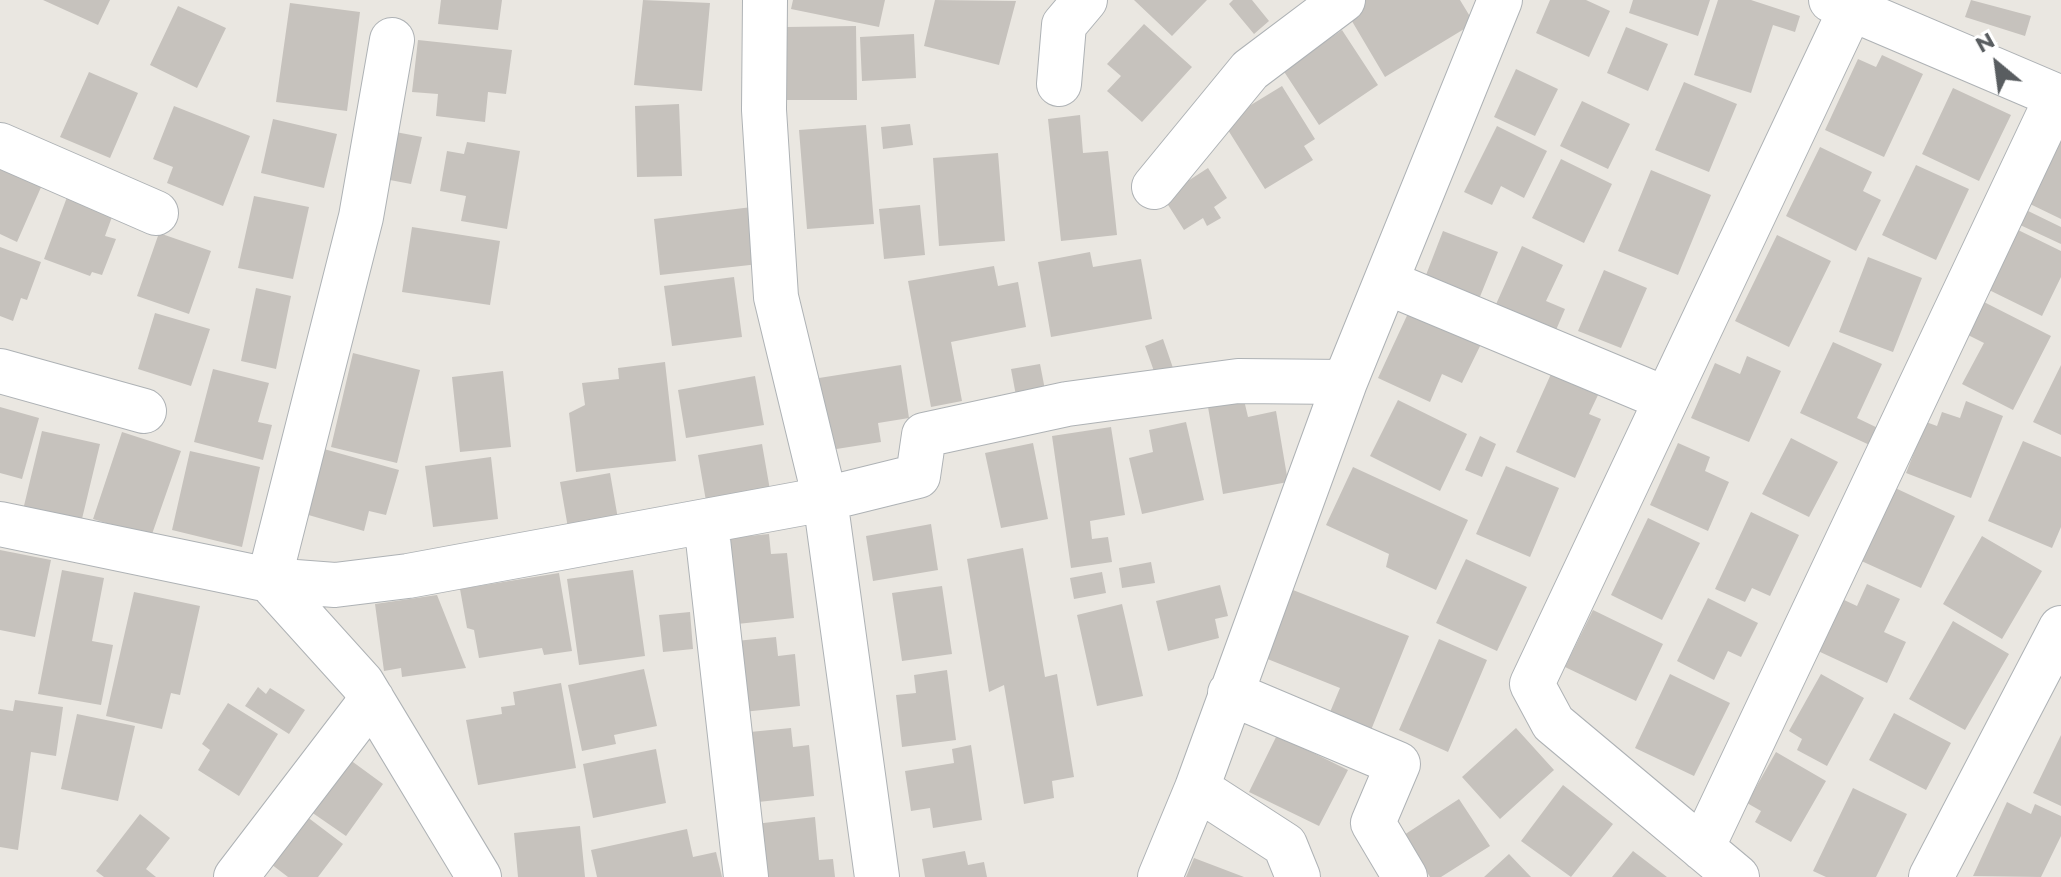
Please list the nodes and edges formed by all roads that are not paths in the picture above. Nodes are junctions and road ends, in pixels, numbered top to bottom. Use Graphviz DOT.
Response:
graph roads {
  1 [pos="765,0"];
  2 [pos="1085,0"];
  3 [pos="1343,0"];
  4 [pos="1500,0"];
  5 [pos="1845,3"];
  6 [pos="392,40"];
  7 [pos="1059,84"];
  8 [pos="2059,98"];
  9 [pos="0,145"];
  10 [pos="1154,187"];
  11 [pos="156,213"];
  12 [pos="1386,282"];
  13 [pos="0,371"];
  14 [pos="1345,382"];
  15 [pos="1666,399"];
  16 [pos="144,411"];
  17 [pos="825,499"];
  18 [pos="706,522"];
  19 [pos="0,524"];
  20 [pos="269,580"];
  21 [pos="2061,628"];
  22 [pos="1230,693"];
  23 [pos="372,699"];
  24 [pos="1197,788"];
  25 [pos="1702,848"];
  26 [pos="1934,875"];
  27 [pos="236,877"];
  28 [pos="479,877"];
  29 [pos="746,877"];
  30 [pos="877,877"];
  31 [pos="1160,877"];
  32 [pos="1298,877"];
  33 [pos="1405,877"];
  34 [pos="1737,877"];
  1 -- 17 [label="street"];
  2 -- 7 [label="street"];
  3 -- 10 [label="street"];
  4 -- 12 [label="street"];
  5 -- 8 [label="street"];
  5 -- 15 [label="street"];
  6 -- 20 [label="street"];
  8 -- 25 [label="street"];
  9 -- 11 [label="street"];
  12 -- 14 [label="street"];
  12 -- 15 [label="street"];
  13 -- 16 [label="street"];
  14 -- 17 [label="street"];
  14 -- 22 [label="street"];
  15 -- 25 [label="street"];
  17 -- 18 [label="street"];
  17 -- 30 [label="street"];
  18 -- 20 [label="street"];
  18 -- 29 [label="street"];
  19 -- 20 [label="street"];
  20 -- 23 [label="street"];
  21 -- 26 [label="street"];
  22 -- 24 [label="street"];
  22 -- 33 [label="street"];
  23 -- 27 [label="street"];
  23 -- 28 [label="street"];
  24 -- 31 [label="street"];
  24 -- 32 [label="street"];
  25 -- 34 [label="street"];
}
